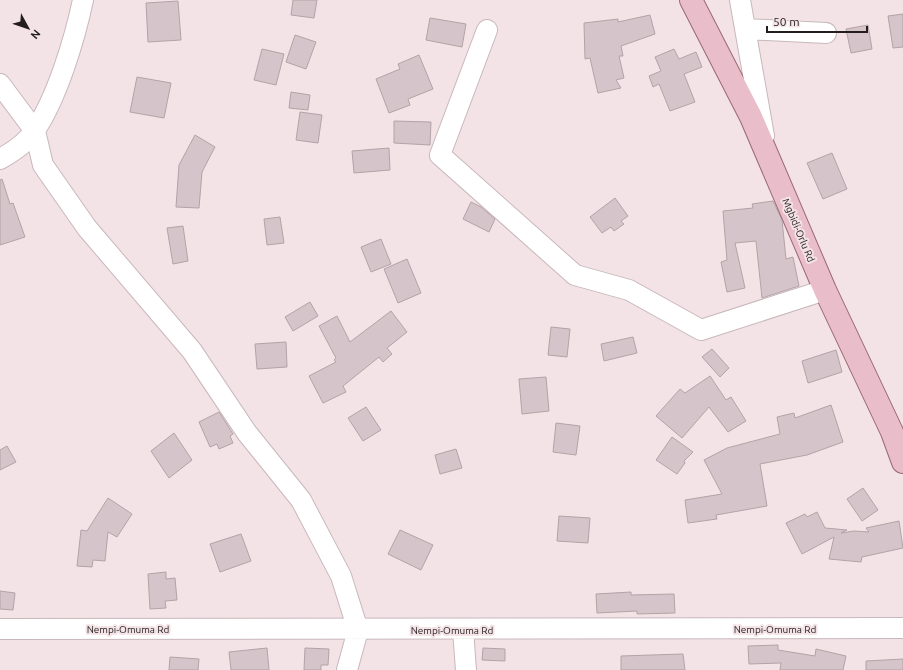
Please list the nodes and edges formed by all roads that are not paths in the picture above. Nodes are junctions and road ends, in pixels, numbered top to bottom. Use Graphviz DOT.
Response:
graph roads {
  1 [pos="83,0"];
  2 [pos="691,0"];
  3 [pos="740,0"];
  4 [pos="486,30"];
  5 [pos="745,30"];
  6 [pos="826,33"];
  7 [pos="0,84"];
  8 [pos="35,131"];
  9 [pos="768,157"];
  10 [pos="0,159"];
  11 [pos="825,290"];
  12 [pos="903,462"];
  13 [pos="903,628"];
  14 [pos="0,629"];
  15 [pos="358,630"];
  16 [pos="463,630"];
  17 [pos="348,670"];
  18 [pos="466,670"];
  1 -- 8 [label="street"];
  2 -- 9 [label="main road, Mgbidi-Orlu Rd"];
  3 -- 5 [label="street"];
  4 -- 11 [label="street"];
  5 -- 6 [label="street"];
  5 -- 9 [label="street"];
  7 -- 8 [label="street"];
  8 -- 10 [label="street"];
  8 -- 15 [label="street"];
  9 -- 11 [label="main road, Mgbidi-Orlu Rd"];
  11 -- 12 [label="main road, Mgbidi-Orlu Rd"];
  13 -- 16 [label="street, Nempi-Omuma Rd"];
  14 -- 15 [label="street, Nempi-Omuma Rd"];
  15 -- 16 [label="street, Nempi-Omuma Rd"];
  15 -- 17 [label="street"];
  16 -- 18 [label="street"];
}
